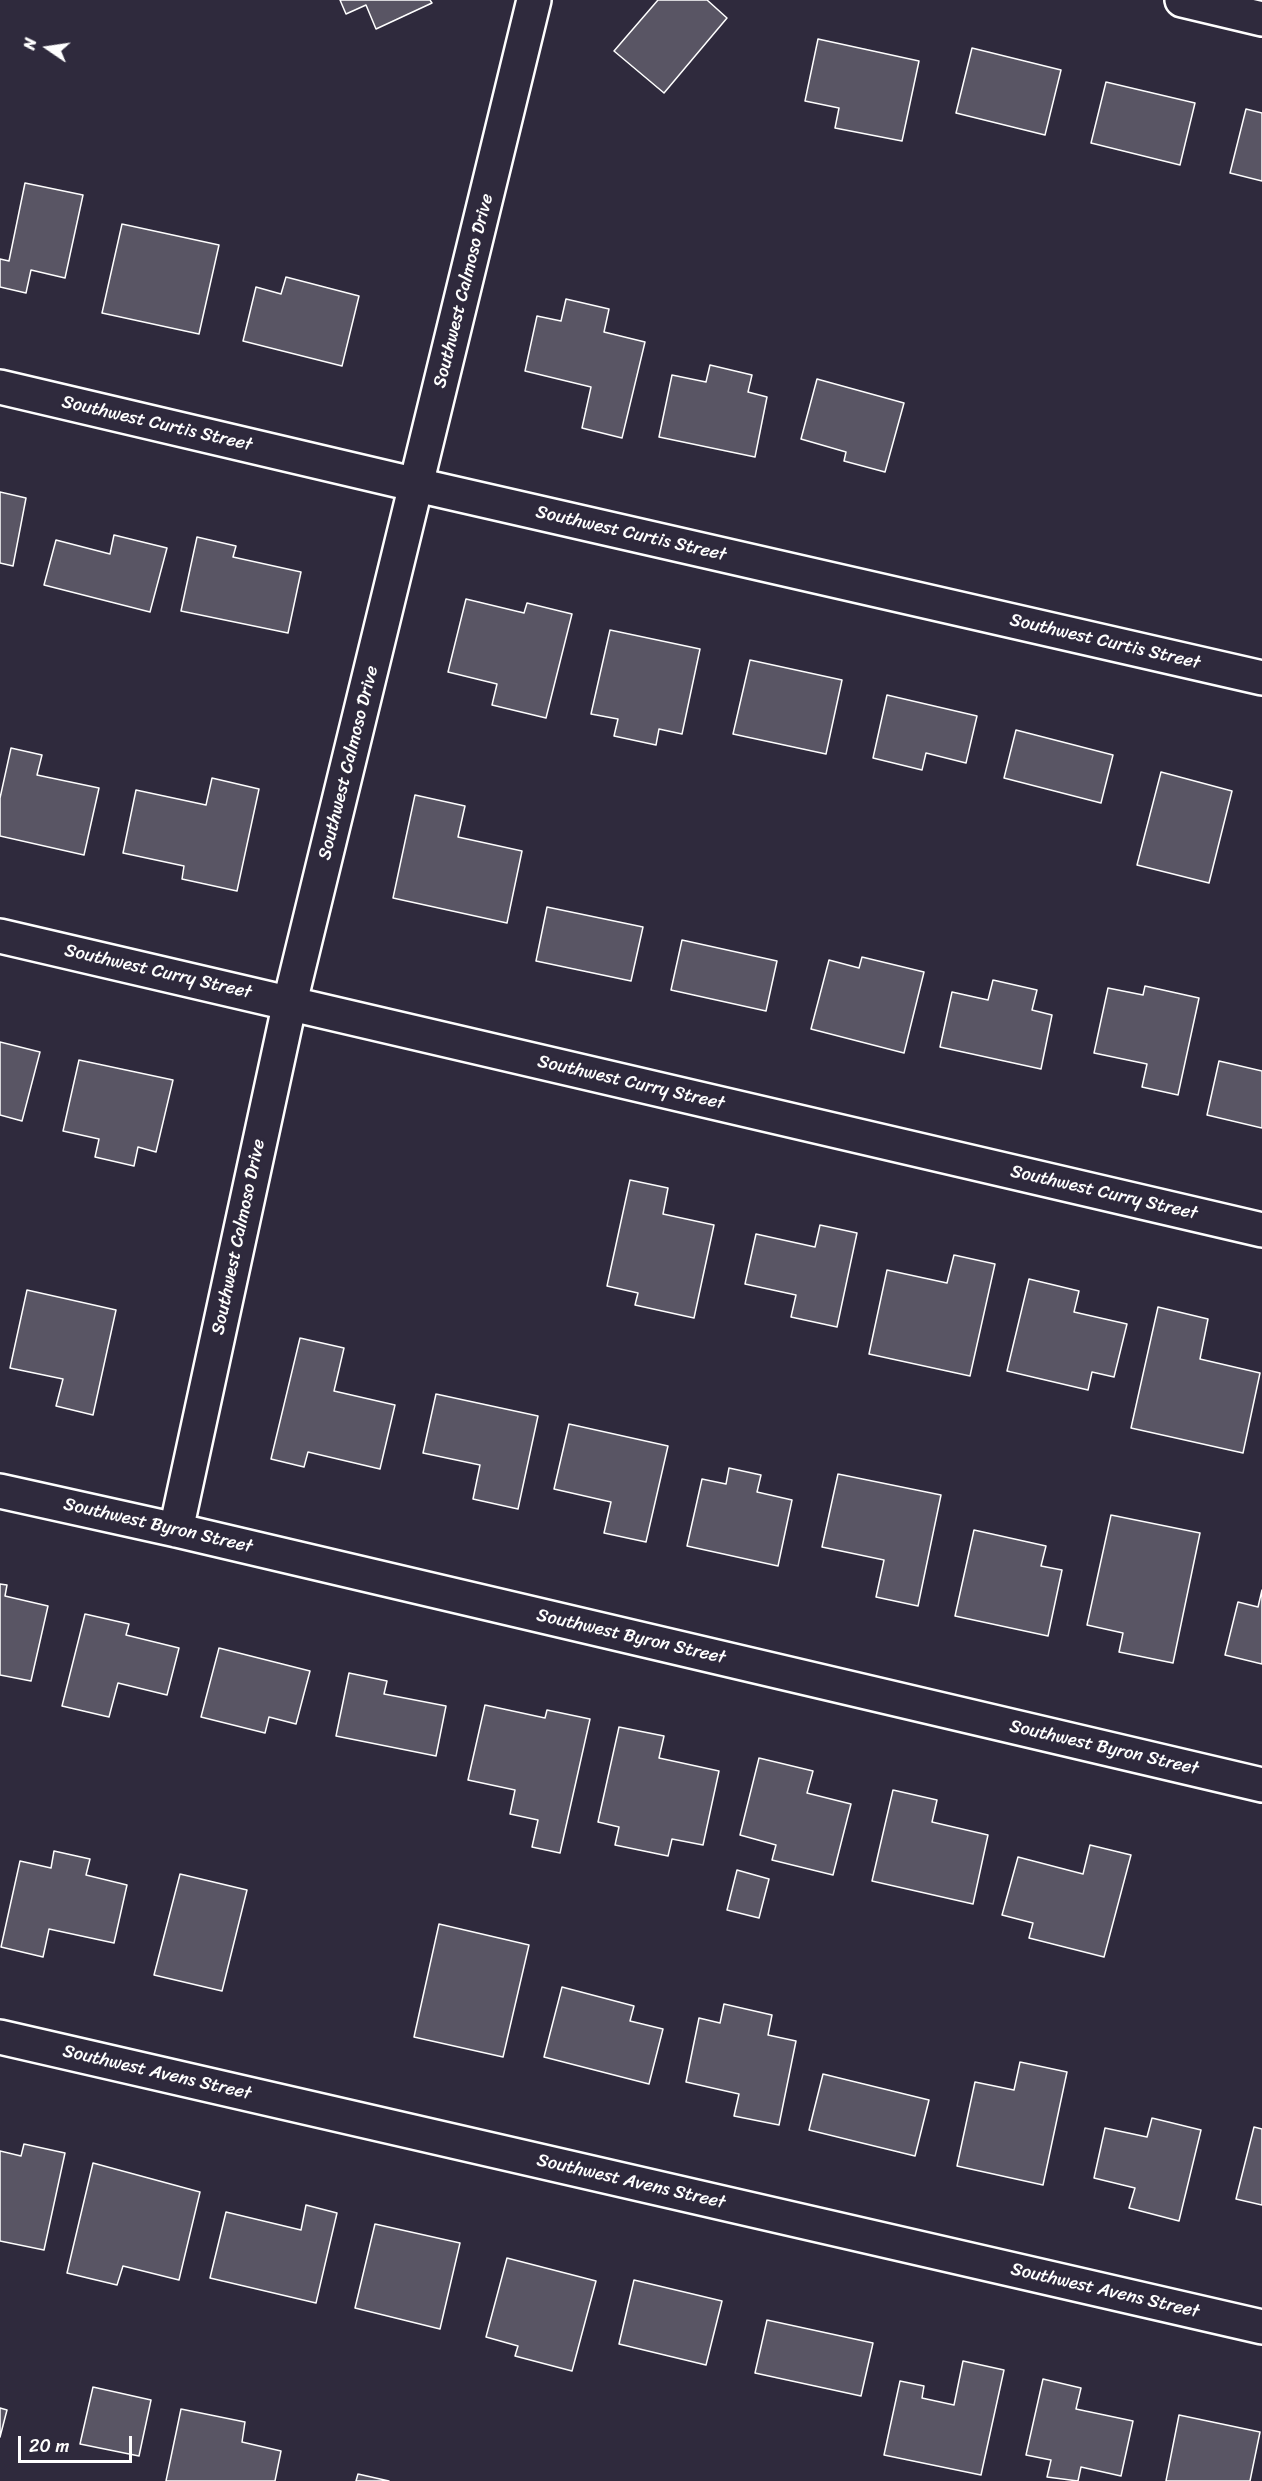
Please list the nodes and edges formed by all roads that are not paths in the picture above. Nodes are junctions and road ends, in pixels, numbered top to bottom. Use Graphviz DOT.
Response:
graph roads {
  1 [pos="534,0"];
  2 [pos="1182,0"];
  3 [pos="1262,19"];
  4 [pos="0,387"];
  5 [pos="417,485"];
  6 [pos="1262,678"];
  7 [pos="0,936"];
  8 [pos="290,1002"];
  9 [pos="1262,1230"];
  10 [pos="0,1491"];
  11 [pos="176,1530"];
  12 [pos="1262,1785"];
  13 [pos="0,2037"];
  14 [pos="1262,2327"];
  1 -- 5 [label="street, Southwest Calmoso Drive"];
  2 -- 3 [label="street"];
  4 -- 5 [label="street, Southwest Curtis Street"];
  5 -- 6 [label="street, Southwest Curtis Street"];
  5 -- 8 [label="street, Southwest Calmoso Drive"];
  7 -- 8 [label="street, Southwest Curry Street"];
  8 -- 9 [label="street, Southwest Curry Street"];
  8 -- 11 [label="street, Southwest Calmoso Drive"];
  10 -- 11 [label="street, Southwest Byron Street"];
  11 -- 12 [label="street, Southwest Byron Street"];
  13 -- 14 [label="street, Southwest Avens Street"];
}
